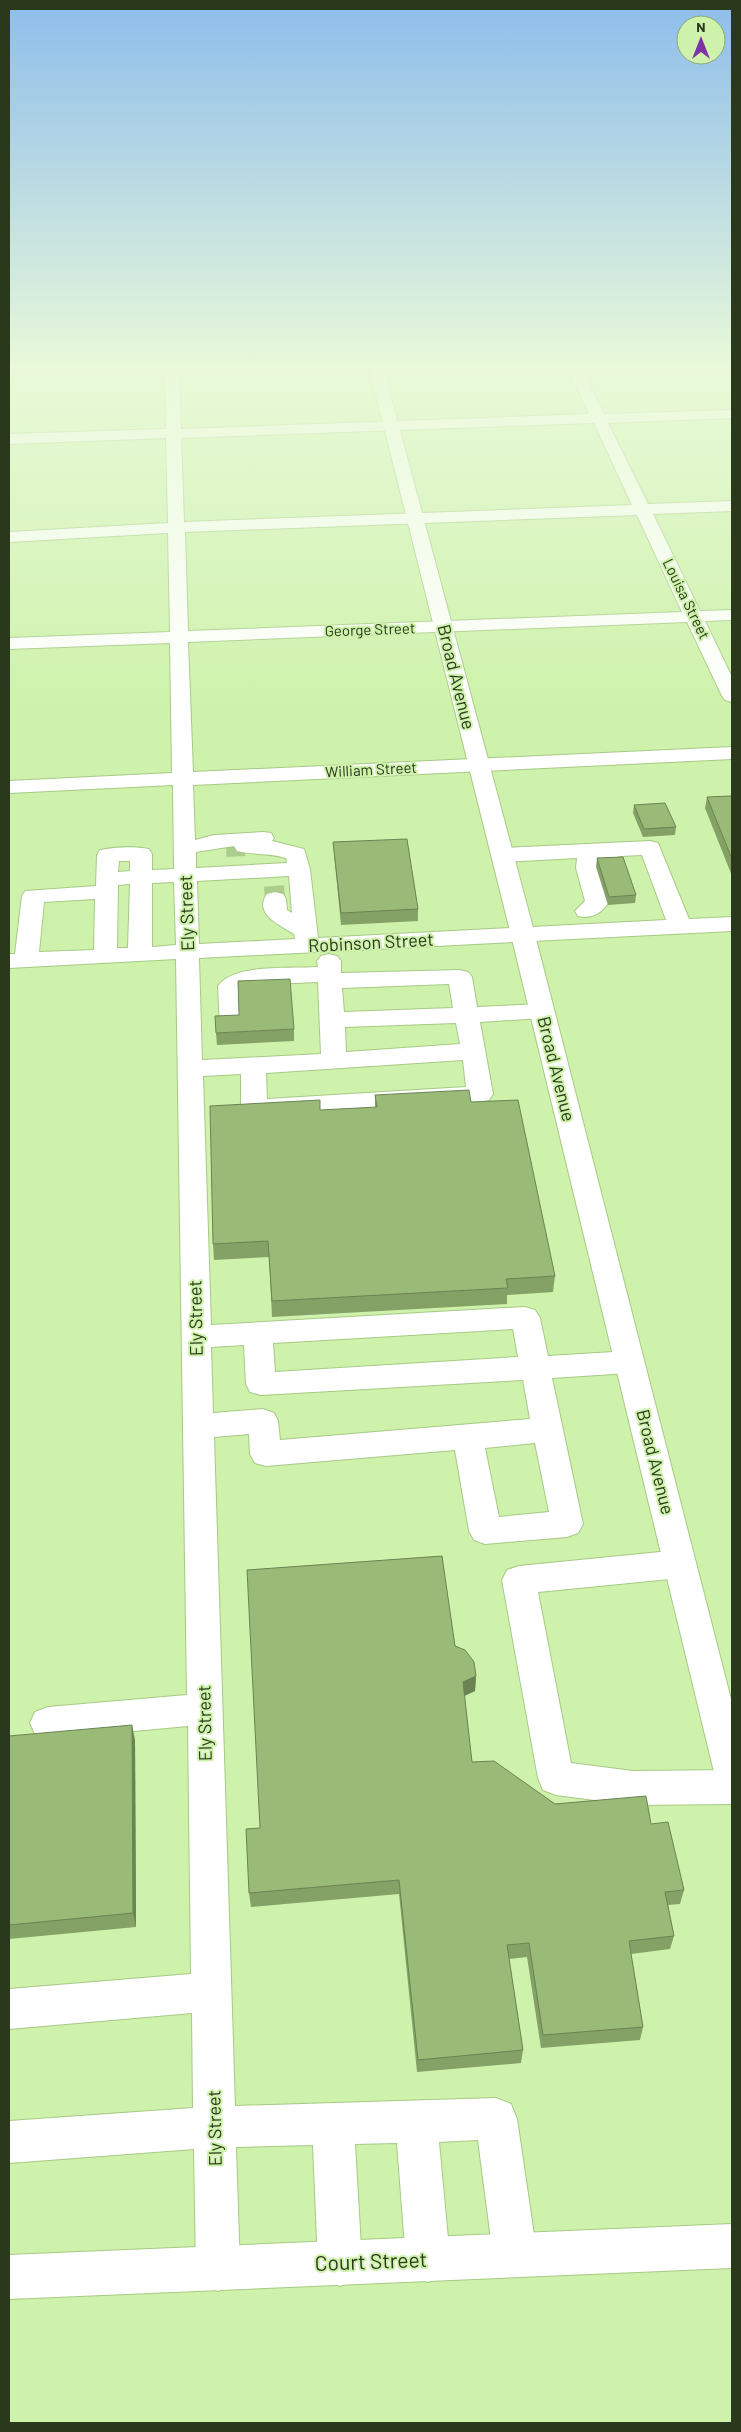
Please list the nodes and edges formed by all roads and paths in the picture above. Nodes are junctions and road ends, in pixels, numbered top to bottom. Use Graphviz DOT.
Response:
graph roads {
  1 [pos="176,480"];
  2 [pos="406,480"];
  3 [pos="628,480"];
  4 [pos="732,506"];
  5 [pos="642,510"];
  6 [pos="416,518"];
  7 [pos="177,526"];
  8 [pos="9,537"];
  9 [pos="732,615"];
  10 [pos="694,616"];
  11 [pos="444,627"];
  12 [pos="180,638"];
  13 [pos="9,644"];
  14 [pos="732,696"];
  15 [pos="732,752"];
  16 [pos="479,764"];
  17 [pos="183,779"];
  18 [pos="9,787"];
  19 [pos="631,849"];
  20 [pos="566,852"];
  21 [pos="502,855"];
  22 [pos="190,856"];
  23 [pos="297,862"];
  24 [pos="142,878"];
  25 [pos="274,885"];
  26 [pos="107,886"];
  27 [pos="676,917"];
  28 [pos="589,919"];
  29 [pos="732,924"];
  30 [pos="523,935"];
  31 [pos="314,941"];
  32 [pos="188,952"];
  33 [pos="140,954"];
  34 [pos="105,956"];
  35 [pos="18,961"];
  36 [pos="329,978"];
  37 [pos="542,1011"];
  38 [pos="466,1015"];
  39 [pos="331,1020"];
  40 [pos="238,1051"];
  41 [pos="474,1051"];
  42 [pos="334,1061"];
  43 [pos="190,1068"];
  44 [pos="258,1333"];
  45 [pos="196,1337"];
  46 [pos="629,1362"];
  47 [pos="534,1367"];
  48 [pos="261,1384"];
  49 [pos="263,1421"];
  50 [pos="199,1426"];
  51 [pos="548,1430"];
  52 [pos="468,1437"];
  53 [pos="680,1564"];
  54 [pos="205,1709"];
  55 [pos="48,1723"];
  56 [pos="732,1772"];
  57 [pos="732,1787"];
  58 [pos="211,1992"];
  59 [pos="9,2009"];
  60 [pos="416,2122"];
  61 [pos="333,2124"];
  62 [pos="215,2127"];
  63 [pos="9,2142"];
  64 [pos="732,2246"];
  65 [pos="515,2256"];
  66 [pos="428,2260"];
  67 [pos="340,2264"];
  68 [pos="218,2269"];
  69 [pos="9,2277"];
  1 -- 7 [label="street, Ely Street"];
  2 -- 6 [label="street, Broad Avenue"];
  3 -- 5 [label="street, Louisa Street"];
  4 -- 5 [label="street"];
  5 -- 6 [label="street"];
  5 -- 10 [label="street, Louisa Street"];
  6 -- 7 [label="street"];
  6 -- 11 [label="street, Broad Avenue"];
  7 -- 8 [label="street"];
  7 -- 12 [label="street, Ely Street"];
  9 -- 10 [label="street, George Street"];
  10 -- 11 [label="street, George Street"];
  10 -- 14 [label="street, Louisa Street"];
  11 -- 12 [label="street, George Street"];
  11 -- 16 [label="street, Broad Avenue"];
  12 -- 13 [label="street, George Street"];
  12 -- 17 [label="street, Ely Street"];
  15 -- 16 [label="street, William Street"];
  16 -- 17 [label="street, William Street"];
  16 -- 21 [label="street, Broad Avenue"];
  17 -- 18 [label="street, William Street"];
  17 -- 22 [label="street, Ely Street"];
  19 -- 20 [label="street"];
  19 -- 27 [label="street"];
  19 -- 28 [label="street"];
  20 -- 21 [label="street"];
  20 -- 28 [label="street"];
  21 -- 30 [label="street, Broad Avenue"];
  22 -- 23 [label="street"];
  22 -- 23 [label="street"];
  22 -- 24 [label="street"];
  22 -- 25 [label="street"];
  22 -- 32 [label="street, Ely Street"];
  23 -- 25 [label="street"];
  23 -- 31 [label="street"];
  24 -- 26 [label="street"];
  24 -- 33 [label="street"];
  25 -- 31 [label="street"];
  26 -- 34 [label="street"];
  26 -- 35 [label="street"];
  27 -- 28 [label="street, Robinson Street"];
  27 -- 29 [label="street, Robinson Street"];
  28 -- 30 [label="street, Robinson Street"];
  30 -- 31 [label="street, Robinson Street"];
  30 -- 37 [label="street, Broad Avenue"];
  31 -- 32 [label="street, Robinson Street"];
  31 -- 36 [label="street"];
  32 -- 33 [label="street, Robinson Street"];
  32 -- 43 [label="street, Ely Street"];
  33 -- 34 [label="street, Robinson Street"];
  34 -- 35 [label="street, Robinson Street"];
  36 -- 38 [label="street"];
  36 -- 39 [label="street"];
  36 -- 40 [label="street"];
  37 -- 38 [label="street"];
  37 -- 46 [label="street, Broad Avenue"];
  38 -- 39 [label="street"];
  38 -- 41 [label="street"];
  39 -- 42 [label="street"];
  40 -- 41 [label="street"];
  40 -- 42 [label="street"];
  40 -- 43 [label="street"];
  41 -- 42 [label="street"];
  43 -- 45 [label="street, Ely Street"];
  44 -- 45 [label="street"];
  44 -- 47 [label="street"];
  44 -- 48 [label="street"];
  45 -- 50 [label="street, Ely Street"];
  46 -- 47 [label="street"];
  46 -- 53 [label="street, Broad Avenue"];
  47 -- 48 [label="street"];
  47 -- 51 [label="street"];
  48 -- 49 [label="street"];
  49 -- 50 [label="street"];
  49 -- 52 [label="street"];
  50 -- 54 [label="street, Ely Street"];
  51 -- 52 [label="street"];
  51 -- 52 [label="street"];
  53 -- 56 [label="street, Broad Avenue"];
  53 -- 57 [label="street"];
  54 -- 55 [label="street"];
  54 -- 58 [label="street, Ely Street"];
  58 -- 59 [label="street"];
  58 -- 62 [label="street, Ely Street"];
  60 -- 61 [label="street"];
  60 -- 65 [label="street"];
  60 -- 66 [label="street"];
  61 -- 62 [label="street"];
  61 -- 67 [label="street"];
  62 -- 63 [label="street"];
  62 -- 68 [label="street, Ely Street"];
  64 -- 65 [label="street, Court Street"];
  65 -- 66 [label="street, Court Street"];
  66 -- 67 [label="street, Court Street"];
  67 -- 68 [label="street, Court Street"];
  68 -- 69 [label="street, Court Street"];
}
